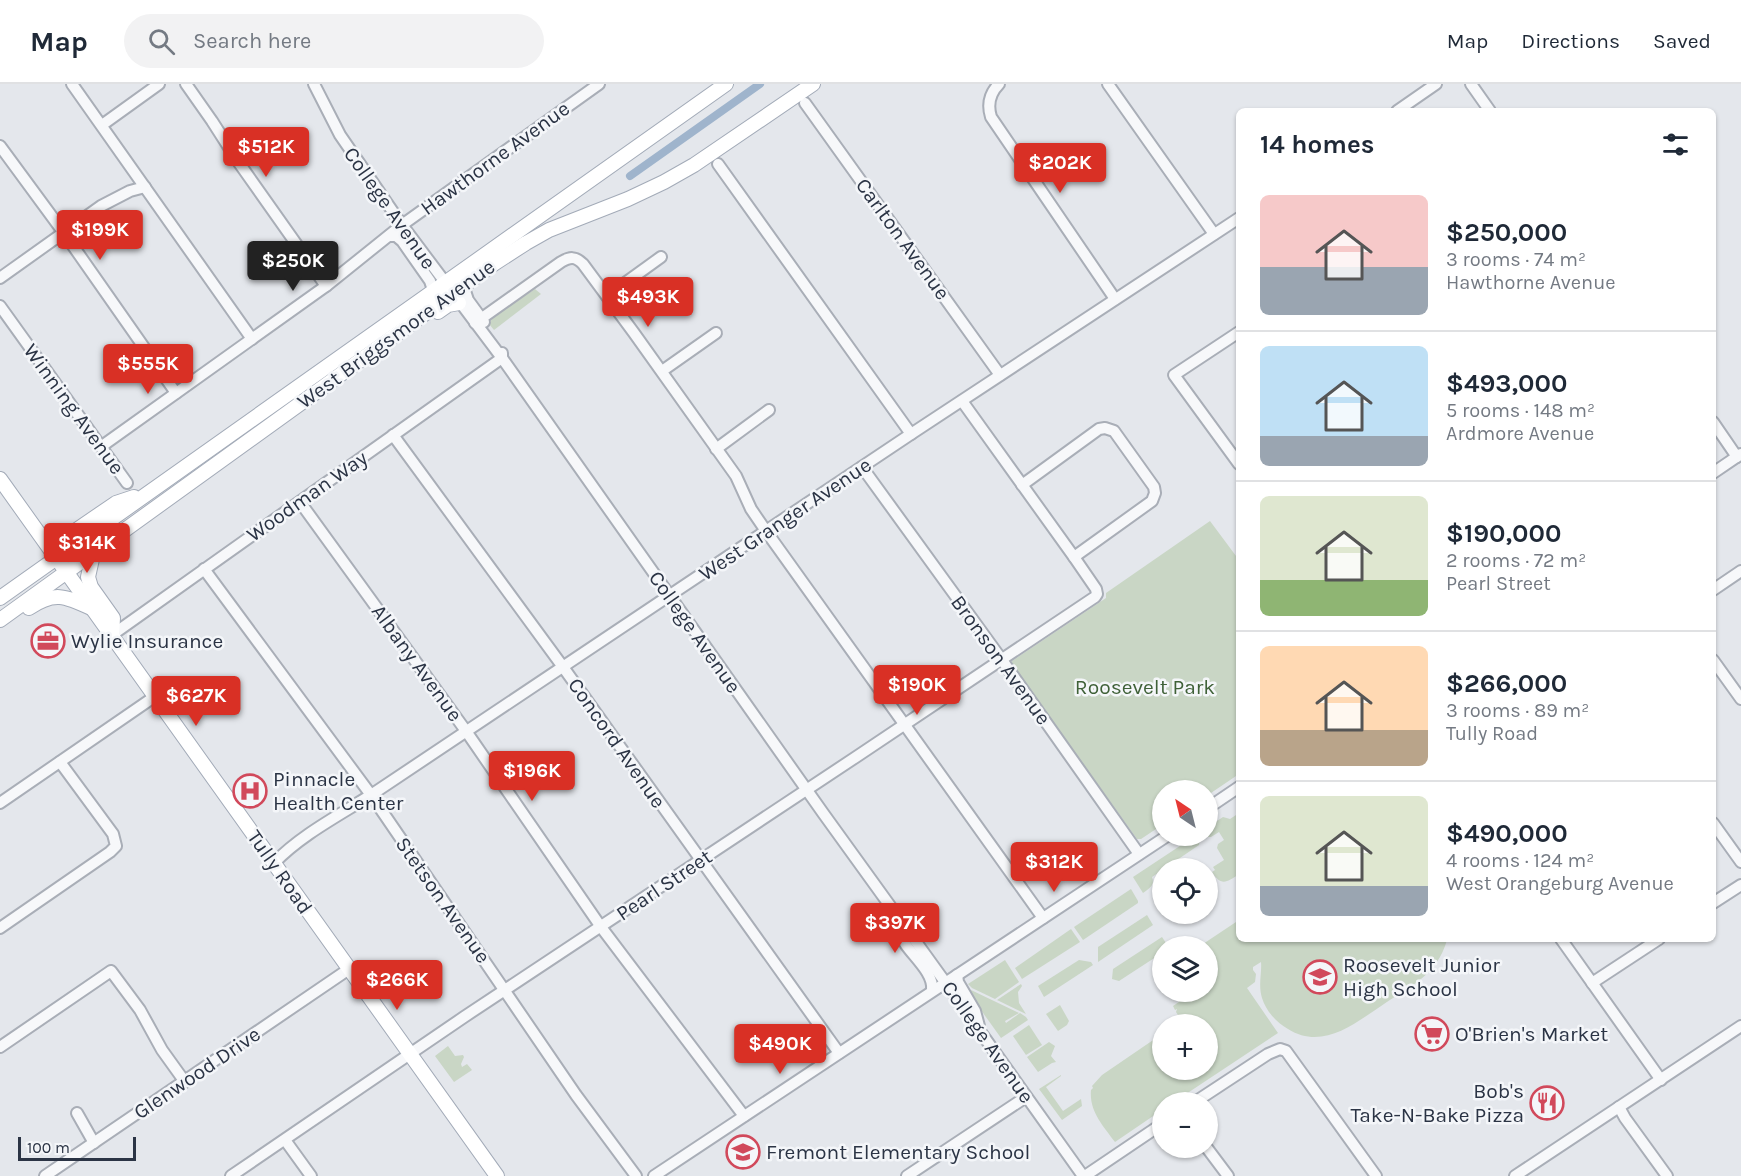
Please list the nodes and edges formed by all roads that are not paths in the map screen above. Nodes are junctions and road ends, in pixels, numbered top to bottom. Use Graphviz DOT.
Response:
graph roads {
  1 [pos="72,84"];
  2 [pos="159,84"];
  3 [pos="186,84"];
  4 [pos="314,84"];
  5 [pos="599,84"];
  6 [pos="726,84"];
  7 [pos="813,84"];
  8 [pos="999,84"];
  9 [pos="1108,84"];
  10 [pos="1436,84"];
  11 [pos="1471,84"];
  12 [pos="805,103"];
  13 [pos="1401,108"];
  14 [pos="1488,108"];
  15 [pos="102,125"];
  16 [pos="0,146"];
  17 [pos="718,164"];
  18 [pos="145,187"];
  19 [pos="1236,220"];
  20 [pos="402,225"];
  21 [pos="64,233"];
  22 [pos="1214,234"];
  23 [pos="389,236"];
  24 [pos="402,241"];
  25 [pos="661,257"];
  26 [pos="0,278"];
  27 [pos="326,286"];
  28 [pos="450,291"];
  29 [pos="607,296"];
  30 [pos="1115,299"];
  31 [pos="0,306"];
  32 [pos="478,321"];
  33 [pos="716,333"];
  34 [pos="1236,334"];
  35 [pos="252,339"];
  36 [pos="501,358"];
  37 [pos="662,371"];
  38 [pos="1000,375"];
  39 [pos="176,393"];
  40 [pos="962,401"];
  41 [pos="769,410"];
  42 [pos="1716,426"];
  43 [pos="911,434"];
  44 [pos="393,435"];
  45 [pos="102,446"];
  46 [pos="1234,448"];
  47 [pos="716,449"];
  48 [pos="1739,455"];
  49 [pos="862,467"];
  50 [pos="1716,471"];
  51 [pos="0,479"];
  52 [pos="128,483"];
  53 [pos="1022,485"];
  54 [pos="148,492"];
  55 [pos="300,502"];
  56 [pos="766,531"];
  57 [pos="38,532"];
  58 [pos="98,549"];
  59 [pos="1074,556"];
  60 [pos="56,557"];
  61 [pos="204,569"];
  62 [pos="66,571"];
  63 [pos="1741,571"];
  64 [pos="1716,588"];
  65 [pos="669,596"];
  66 [pos="0,598"];
  67 [pos="93,609"];
  68 [pos="0,620"];
  69 [pos="0,628"];
  70 [pos="112,635"];
  71 [pos="1002,660"];
  72 [pos="1716,664"];
  73 [pos="563,667"];
  74 [pos="154,697"];
  75 [pos="1741,699"];
  76 [pos="905,724"];
  77 [pos="466,731"];
  78 [pos="60,762"];
  79 [pos="1236,789"];
  80 [pos="806,790"];
  81 [pos="371,795"];
  82 [pos="1218,801"];
  83 [pos="0,803"];
  84 [pos="1716,828"];
  85 [pos="1152,846"];
  86 [pos="1139,854"];
  87 [pos="700,861"];
  88 [pos="1741,862"];
  89 [pos="274,863"];
  90 [pos="1741,885"];
  91 [pos="1716,901"];
  92 [pos="892,909"];
  93 [pos="1044,918"];
  94 [pos="601,927"];
  95 [pos="0,928"];
  96 [pos="1562,942"];
  97 [pos="1654,942"];
  98 [pos="349,969"];
  99 [pos="957,975"];
  100 [pos="945,982"];
  101 [pos="1592,983"];
  102 [pos="932,990"];
  103 [pos="505,991"];
  104 [pos="1741,1026"];
  105 [pos="981,1033"];
  106 [pos="0,1047"];
  107 [pos="839,1053"];
  108 [pos="409,1055"];
  109 [pos="1661,1080"];
  110 [pos="185,1082"];
  111 [pos="1210,1092"];
  112 [pos="1026,1097"];
  113 [pos="1619,1107"];
  114 [pos="77,1113"];
  115 [pos="744,1116"];
  116 [pos="1152,1132"];
  117 [pos="285,1140"];
  118 [pos="94,1143"];
  119 [pos="1214,1158"];
  120 [pos="45,1176"];
  121 [pos="231,1176"];
  122 [pos="311,1176"];
  123 [pos="497,1176"];
  124 [pos="636,1176"];
  125 [pos="654,1176"];
  126 [pos="907,1176"];
  127 [pos="1084,1176"];
  128 [pos="1228,1176"];
  129 [pos="1376,1176"];
  130 [pos="1515,1176"];
  131 [pos="1667,1176"];
  1 -- 15 [label="street"];
  2 -- 15 [label="street"];
  3 -- 27 [label="street"];
  4 -- 20 [label="street, College Avenue"];
  5 -- 20 [label="street, Hawthorne Avenue"];
  6 -- 28 [label="main road, West Briggsmore Avenue"];
  7 -- 28 [label="main road, West Briggsmore Avenue"];
  8 -- 30 [label="street"];
  9 -- 22 [label="street"];
  10 -- 13 [label="street"];
  11 -- 14 [label="street"];
  12 -- 38 [label="street, Carlton Avenue"];
  15 -- 18 [label="street"];
  16 -- 21 [label="street"];
  17 -- 43 [label="street"];
  18 -- 21 [label="street"];
  18 -- 35 [label="street"];
  19 -- 22 [label="street, West Granger Avenue"];
  20 -- 23 [label="street, Hawthorne Avenue"];
  20 -- 24 [label="street"];
  20 -- 28 [label="street, College Avenue"];
  21 -- 26 [label="street"];
  21 -- 39 [label="street"];
  22 -- 30 [label="street, West Granger Avenue"];
  23 -- 24 [label="street"];
  23 -- 27 [label="street, Hawthorne Avenue"];
  24 -- 28 [label="street"];
  25 -- 29 [label="street"];
  27 -- 35 [label="street, Hawthorne Avenue"];
  28 -- 32 [label="street, College Avenue"];
  28 -- 32 [label="street"];
  28 -- 54 [label="main road, West Briggsmore Avenue"];
  28 -- 58 [label="main road, West Briggsmore Avenue"];
  29 -- 32 [label="street"];
  29 -- 37 [label="street"];
  30 -- 38 [label="street, West Granger Avenue"];
  31 -- 45 [label="street, Winning Avenue"];
  32 -- 36 [label="street, College Avenue"];
  33 -- 37 [label="street"];
  34 -- 46 [label="street"];
  35 -- 39 [label="street, Hawthorne Avenue"];
  36 -- 44 [label="street, Woodman Way"];
  36 -- 65 [label="street, College Avenue"];
  37 -- 47 [label="street"];
  38 -- 40 [label="street, West Granger Avenue"];
  39 -- 45 [label="street, Hawthorne Avenue"];
  40 -- 43 [label="street, West Granger Avenue"];
  40 -- 53 [label="street"];
  41 -- 47 [label="street"];
  42 -- 48 [label="street"];
  43 -- 49 [label="street, West Granger Avenue"];
  44 -- 55 [label="street, Woodman Way"];
  44 -- 73 [label="street, Concord Avenue"];
  45 -- 52 [label="street, Winning Avenue"];
  47 -- 56 [label="street"];
  48 -- 50 [label="street"];
  49 -- 56 [label="street, West Granger Avenue"];
  49 -- 71 [label="street, Bronson Avenue"];
  51 -- 57 [label="main road, Tully Road"];
  53 -- 59 [label="street"];
  53 -- 59 [label="street"];
  54 -- 57 [label="main road"];
  54 -- 60 [label="main road, West Briggsmore Avenue"];
  55 -- 61 [label="street, Woodman Way"];
  55 -- 77 [label="street, Albany Avenue"];
  56 -- 65 [label="street, West Granger Avenue"];
  56 -- 76 [label="street"];
  57 -- 60 [label="main road, Tully Road"];
  58 -- 62 [label="main road, West Briggsmore Avenue"];
  58 -- 70 [label="main road"];
  59 -- 71 [label="street, Pearl Street"];
  60 -- 62 [label="main road, Tully Road"];
  60 -- 66 [label="main road, West Briggsmore Avenue"];
  61 -- 70 [label="street, Woodman Way"];
  61 -- 81 [label="street, Stetson Avenue"];
  62 -- 67 [label="main road, Tully Road"];
  62 -- 68 [label="main road, West Briggsmore Avenue"];
  63 -- 64 [label="street"];
  65 -- 73 [label="street, West Granger Avenue"];
  65 -- 80 [label="street, College Avenue"];
  67 -- 69 [label="main road"];
  67 -- 70 [label="main road, Tully Road"];
  70 -- 74 [label="main road, Tully Road"];
  71 -- 76 [label="street, Pearl Street"];
  71 -- 86 [label="street, Bronson Avenue"];
  72 -- 75 [label="street"];
  73 -- 77 [label="street, West Granger Avenue"];
  73 -- 87 [label="street, Concord Avenue"];
  74 -- 78 [label="street"];
  74 -- 89 [label="main road, Tully Road"];
  76 -- 80 [label="street, Pearl Street"];
  76 -- 93 [label="street"];
  77 -- 81 [label="street, West Granger Avenue"];
  77 -- 94 [label="street, Albany Avenue"];
  78 -- 83 [label="street"];
  78 -- 95 [label="street"];
  79 -- 82 [label="street"];
  80 -- 87 [label="street, Pearl Street"];
  80 -- 92 [label="street, College Avenue"];
  81 -- 89 [label="street, West Granger Avenue"];
  81 -- 103 [label="street, Stetson Avenue"];
  84 -- 88 [label="street"];
  85 -- 86 [label="street"];
  86 -- 93 [label="street"];
  87 -- 94 [label="street, Pearl Street"];
  87 -- 107 [label="street, Concord Avenue"];
  89 -- 98 [label="main road, Tully Road"];
  90 -- 91 [label="street"];
  92 -- 100 [label="street, College Avenue"];
  92 -- 102 [label="street"];
  93 -- 99 [label="street"];
  94 -- 103 [label="street, Pearl Street"];
  94 -- 115 [label="street, Albany Avenue"];
  96 -- 101 [label="street"];
  97 -- 101 [label="street"];
  98 -- 108 [label="main road, Tully Road"];
  98 -- 110 [label="street, Glenwood Drive"];
  99 -- 100 [label="street"];
  99 -- 105 [label="street"];
  100 -- 102 [label="street"];
  100 -- 105 [label="street, College Avenue"];
  101 -- 109 [label="street"];
  102 -- 107 [label="street"];
  103 -- 108 [label="street, Pearl Street"];
  103 -- 124 [label="street, Stetson Avenue"];
  104 -- 109 [label="street"];
  105 -- 112 [label="street, College Avenue"];
  106 -- 110 [label="street"];
  107 -- 115 [label="street"];
  108 -- 117 [label="street, Pearl Street"];
  108 -- 123 [label="main road, Tully Road"];
  109 -- 113 [label="street"];
  110 -- 118 [label="street, Glenwood Drive"];
  111 -- 129 [label="street"];
  112 -- 126 [label="street"];
  112 -- 127 [label="street, College Avenue"];
  113 -- 130 [label="street"];
  113 -- 131 [label="street"];
  114 -- 118 [label="street"];
  115 -- 125 [label="street"];
  116 -- 127 [label="street"];
  117 -- 121 [label="street, Pearl Street"];
  117 -- 122 [label="street"];
  118 -- 120 [label="street, Glenwood Drive"];
  119 -- 128 [label="street"];
}
